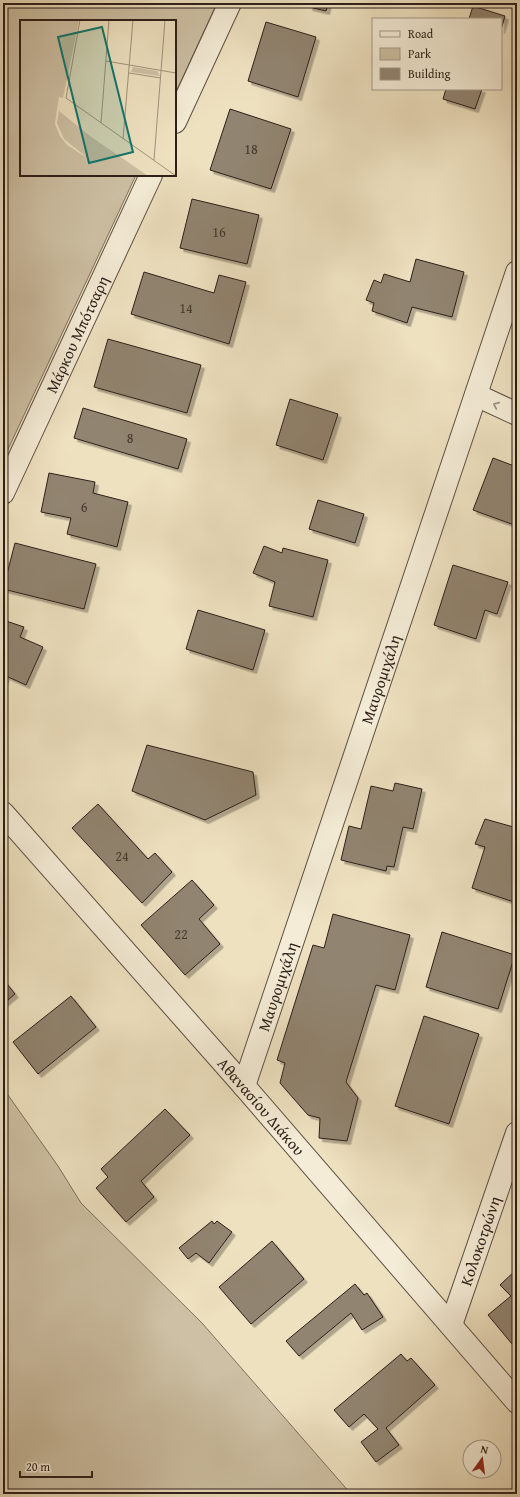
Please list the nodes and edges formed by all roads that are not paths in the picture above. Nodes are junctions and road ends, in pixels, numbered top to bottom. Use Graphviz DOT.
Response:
graph roads {
  1 [pos="230,3"];
  2 [pos="176,120"];
  3 [pos="151,176"];
  4 [pos="517,272"];
  5 [pos="476,395"];
  6 [pos="517,414"];
  7 [pos="3,493"];
  8 [pos="3,813"];
  9 [pos="244,1086"];
  10 [pos="517,1133"];
  11 [pos="451,1326"];
  12 [pos="517,1402"];
  1 -- 2 [label="street"];
  3 -- 7 [label="street, Μάρκου Μπότσαρη"];
  4 -- 5 [label="street, Μαυρομιχάλη"];
  6 -- 5 [label="street, one-way"];
  5 -- 9 [label="street, Μαυρομιχάλη"];
  8 -- 9 [label="street, Αθανασίου Διάκου"];
  9 -- 11 [label="street, Αθανασίου Διάκου"];
  10 -- 11 [label="street, Κολοκοτρώνη"];
  11 -- 12 [label="street, Αθανασίου Διάκου"];
}
